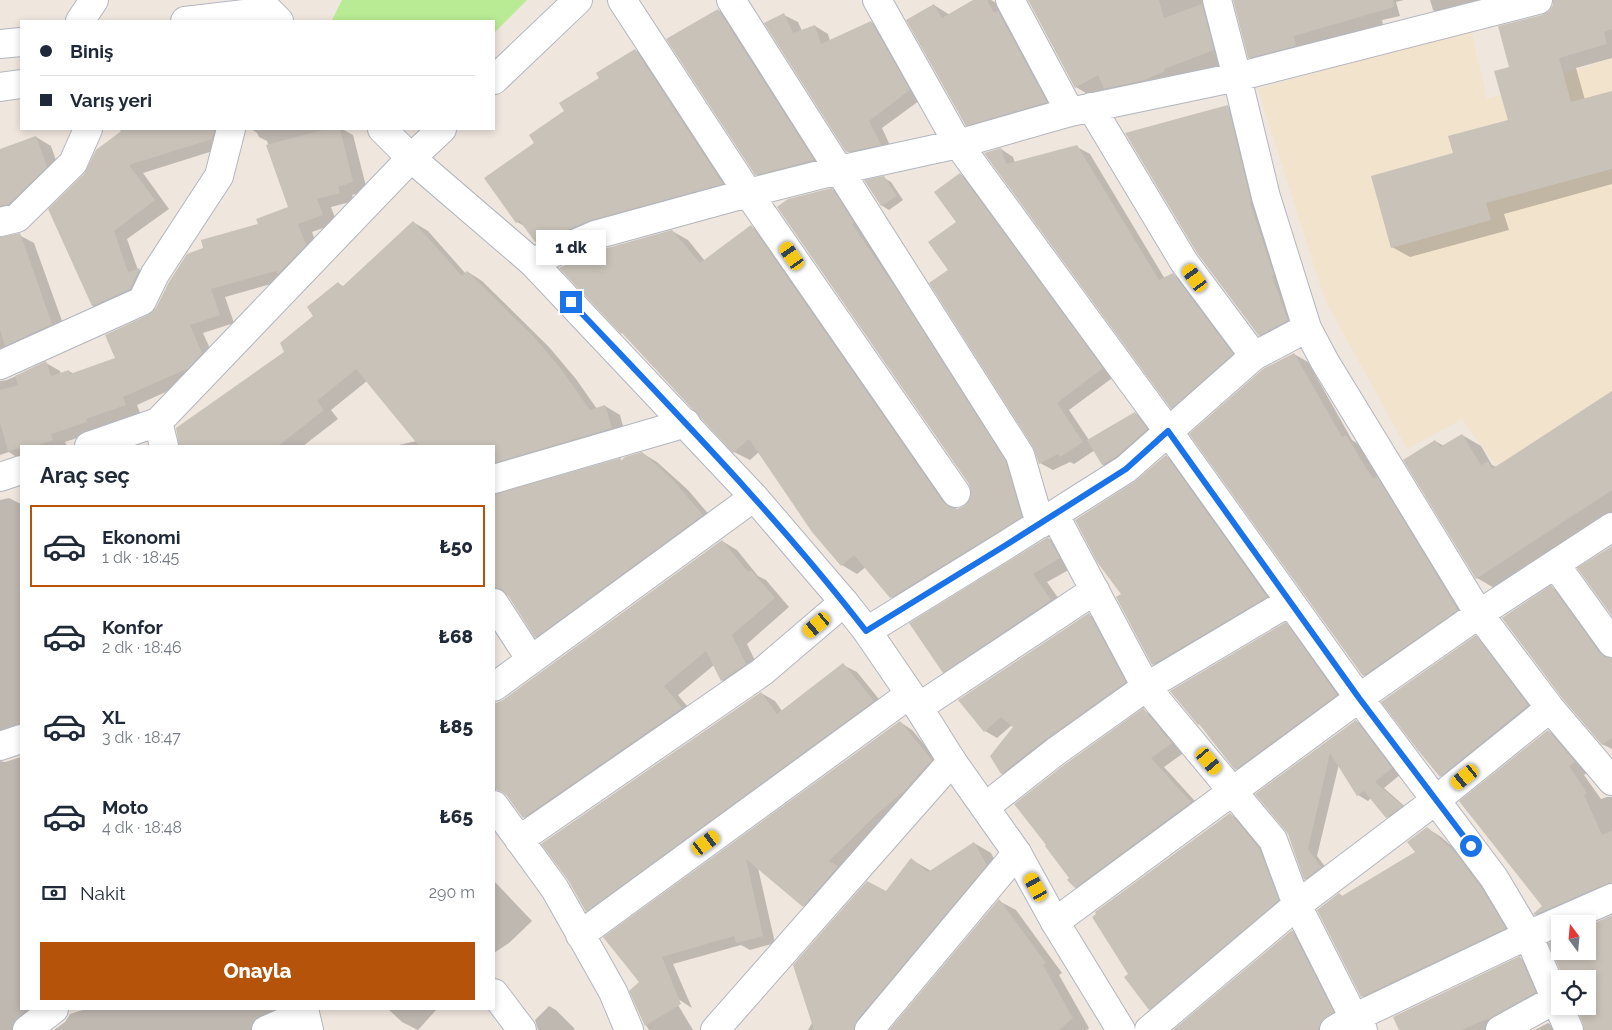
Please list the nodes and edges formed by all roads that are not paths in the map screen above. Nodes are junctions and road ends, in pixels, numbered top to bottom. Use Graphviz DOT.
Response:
graph roads {
  1 [pos="94,0"];
  2 [pos="578,0"];
  3 [pos="622,0"];
  4 [pos="731,0"];
  5 [pos="877,0"];
  6 [pos="1010,0"];
  7 [pos="1217,0"];
  8 [pos="1538,0"];
  9 [pos="269,11"];
  10 [pos="81,20"];
  11 [pos="194,20"];
  12 [pos="20,42"];
  13 [pos="0,44"];
  14 [pos="1237,77"];
  15 [pos="495,79"];
  16 [pos="20,84"];
  17 [pos="0,88"];
  18 [pos="1080,109"];
  19 [pos="88,130"];
  20 [pos="230,130"];
  21 [pos="383,130"];
  22 [pos="441,130"];
  23 [pos="958,144"];
  24 [pos="411,158"];
  25 [pos="839,170"];
  26 [pos="748,193"];
  27 [pos="0,222"];
  28 [pos="532,262"];
  29 [pos="1307,328"];
  30 [pos="1254,356"];
  31 [pos="0,365"];
  32 [pos="686,424"];
  33 [pos="1168,431"];
  34 [pos="161,434"];
  35 [pos="96,445"];
  36 [pos="20,470"];
  37 [pos="0,477"];
  38 [pos="495,479"];
  39 [pos="956,493"];
  40 [pos="754,497"];
  41 [pos="1047,519"];
  42 [pos="1612,527"];
  43 [pos="1555,564"];
  44 [pos="1095,590"];
  45 [pos="844,602"];
  46 [pos="1289,602"];
  47 [pos="495,605"];
  48 [pos="1479,614"];
  49 [pos="866,631"];
  50 [pos="1612,643"];
  51 [pos="531,660"];
  52 [pos="495,686"];
  53 [pos="1146,686"];
  54 [pos="1359,698"];
  55 [pos="914,700"];
  56 [pos="1550,708"];
  57 [pos="20,739"];
  58 [pos="0,746"];
  59 [pos="952,761"];
  60 [pos="1612,781"];
  61 [pos="1234,791"];
  62 [pos="1436,800"];
  63 [pos="495,806"];
  64 [pos="985,807"];
  65 [pos="519,840"];
  66 [pos="1017,853"];
  67 [pos="1612,898"];
  68 [pos="1297,905"];
  69 [pos="1055,922"];
  70 [pos="580,935"];
  71 [pos="1528,935"];
  72 [pos="1551,987"];
  73 [pos="495,994"];
  74 [pos="1551,1001"];
  75 [pos="53,1010"];
  76 [pos="1563,1015"];
  77 [pos="306,1017"];
  78 [pos="1350,1026"];
  79 [pos="1114,1027"];
  80 [pos="27,1030"];
  81 [pos="266,1030"];
  82 [pos="522,1030"];
  83 [pos="629,1030"];
  84 [pos="715,1030"];
  85 [pos="869,1030"];
  86 [pos="1149,1030"];
  87 [pos="1500,1030"];
  88 [pos="1569,1030"];
  1 -- 10 [label="street"];
  2 -- 15 [label="street"];
  3 -- 26 [label="street"];
  4 -- 25 [label="street"];
  5 -- 23 [label="street"];
  6 -- 18 [label="street"];
  7 -- 14 [label="street"];
  8 -- 14 [label="street"];
  9 -- 11 [label="street"];
  12 -- 13 [label="street"];
  14 -- 18 [label="street"];
  14 -- 29 [label="street"];
  16 -- 17 [label="street"];
  18 -- 23 [label="street"];
  18 -- 30 [label="street"];
  19 -- 27 [label="street"];
  20 -- 31 [label="street"];
  21 -- 24 [label="street"];
  22 -- 24 [label="street"];
  23 -- 25 [label="street"];
  23 -- 33 [label="street"];
  24 -- 28 [label="street"];
  24 -- 34 [label="street"];
  25 -- 26 [label="street"];
  25 -- 41 [label="street"];
  26 -- 28 [label="street"];
  26 -- 39 [label="street"];
  28 -- 32 [label="street"];
  29 -- 30 [label="street"];
  29 -- 48 [label="street"];
  30 -- 33 [label="street"];
  32 -- 38 [label="street"];
  32 -- 40 [label="street"];
  33 -- 41 [label="street"];
  33 -- 46 [label="street"];
  34 -- 35 [label="street"];
  36 -- 37 [label="street"];
  40 -- 45 [label="street"];
  40 -- 51 [label="street"];
  41 -- 44 [label="street"];
  41 -- 49 [label="street"];
  42 -- 43 [label="street"];
  43 -- 48 [label="street"];
  43 -- 50 [label="street"];
  44 -- 53 [label="street"];
  44 -- 55 [label="street"];
  45 -- 49 [label="street"];
  45 -- 65 [label="street"];
  46 -- 53 [label="street"];
  46 -- 54 [label="street"];
  47 -- 51 [label="street"];
  48 -- 54 [label="street"];
  48 -- 56 [label="street"];
  49 -- 55 [label="street"];
  51 -- 52 [label="street"];
  53 -- 61 [label="street"];
  53 -- 64 [label="street"];
  54 -- 61 [label="street"];
  54 -- 62 [label="street"];
  55 -- 59 [label="street"];
  55 -- 70 [label="street"];
  56 -- 60 [label="street"];
  56 -- 62 [label="street"];
  57 -- 58 [label="street"];
  59 -- 64 [label="street"];
  59 -- 84 [label="street"];
  61 -- 68 [label="street"];
  61 -- 69 [label="street"];
  62 -- 68 [label="street"];
  62 -- 71 [label="street"];
  63 -- 65 [label="street"];
  64 -- 66 [label="street"];
  65 -- 70 [label="street"];
  66 -- 69 [label="street"];
  66 -- 85 [label="street"];
  67 -- 71 [label="street"];
  68 -- 78 [label="street"];
  68 -- 86 [label="street"];
  69 -- 79 [label="street"];
  70 -- 83 [label="street"];
  71 -- 72 [label="street"];
  71 -- 78 [label="street"];
  73 -- 82 [label="street"];
  74 -- 87 [label="street"];
  75 -- 80 [label="street"];
  76 -- 88 [label="street"];
  77 -- 81 [label="street"];
}
